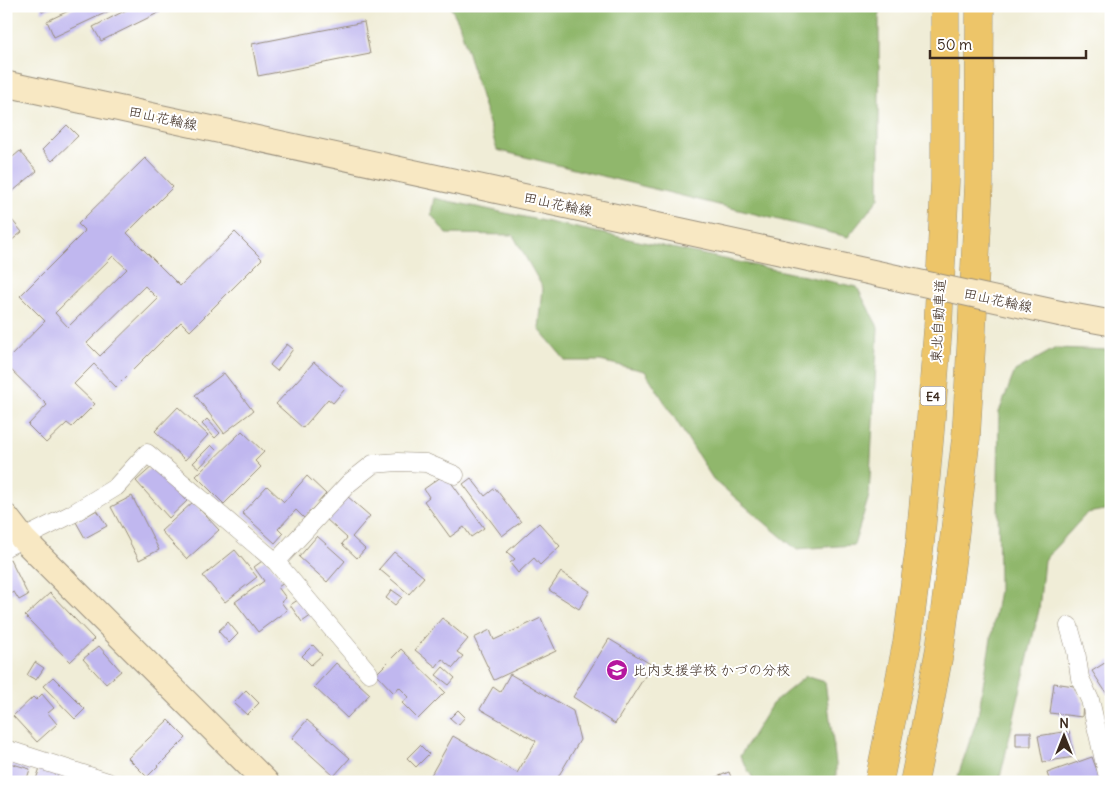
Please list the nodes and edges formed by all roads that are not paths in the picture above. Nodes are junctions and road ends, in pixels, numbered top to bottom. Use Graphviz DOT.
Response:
graph roads {
  1 [pos="945,6"];
  2 [pos="980,6"];
  3 [pos="6,84"];
  4 [pos="1111,323"];
  5 [pos="454,475"];
  6 [pos="6,517"];
  7 [pos="15,543"];
  8 [pos="276,562"];
  9 [pos="1069,626"];
  10 [pos="369,673"];
  11 [pos="6,749"];
  12 [pos="1111,780"];
  13 [pos="108,782"];
  14 [pos="266,782"];
  15 [pos="879,782"];
  16 [pos="914,782"];
  1 -- 15 [label="highway, 東北自動車道 / E4"];
  2 -- 16 [label="highway"];
  3 -- 4 [label="main road, 田山花輪線, bridge"];
  5 -- 8 [label="street"];
  6 -- 7 [label="main road"];
  7 -- 8 [label="street"];
  7 -- 14 [label="main road"];
  8 -- 10 [label="street"];
  9 -- 12 [label="street"];
  11 -- 13 [label="street"];
}
